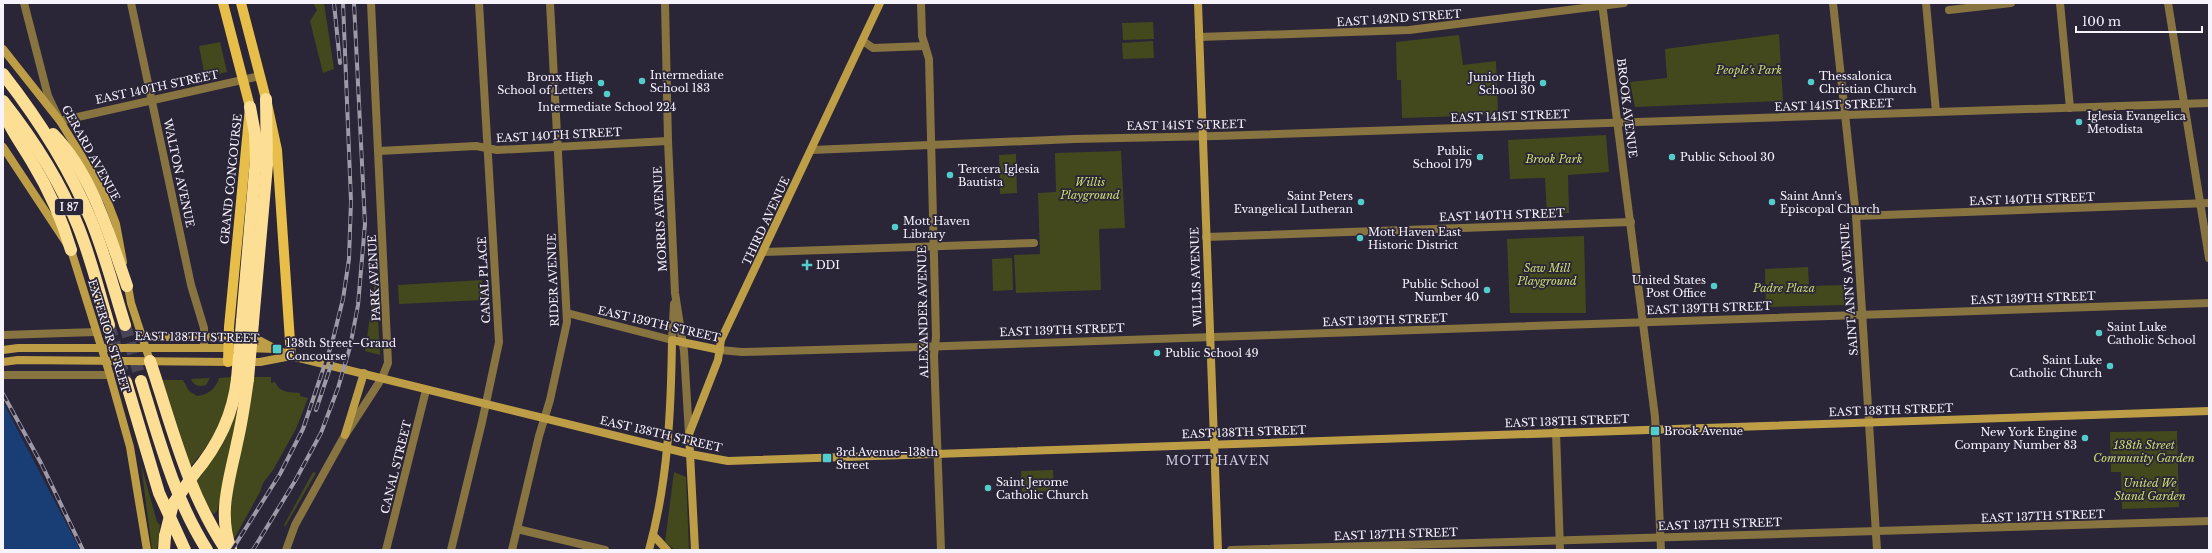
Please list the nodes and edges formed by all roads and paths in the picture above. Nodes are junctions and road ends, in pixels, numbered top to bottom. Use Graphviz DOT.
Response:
graph roads {
  1 [pos="24,3"];
  2 [pos="131,3"];
  3 [pos="223,3"];
  4 [pos="240,3"];
  5 [pos="371,3"];
  6 [pos="479,3"];
  7 [pos="550,3"];
  8 [pos="665,3"];
  9 [pos="880,3"];
  10 [pos="921,3"];
  11 [pos="1198,3"];
  12 [pos="1624,3"];
  13 [pos="1833,3"];
  14 [pos="1926,3"];
  15 [pos="2011,3"];
  16 [pos="2060,3"];
  17 [pos="2168,3"];
  18 [pos="1603,4"];
  19 [pos="1949,10"];
  20 [pos="1199,37"];
  21 [pos="862,41"];
  22 [pos="925,46"];
  23 [pos="3,49"];
  24 [pos="3,74"];
  25 [pos="260,76"];
  26 [pos="243,80"];
  27 [pos="266,99"];
  28 [pos="152,100"];
  29 [pos="3,101"];
  30 [pos="2209,103"];
  31 [pos="2184,104"];
  32 [pos="250,107"];
  33 [pos="2070,108"];
  34 [pos="3,111"];
  35 [pos="1936,112"];
  36 [pos="33,113"];
  37 [pos="1845,116"];
  38 [pos="60,121"];
  39 [pos="1618,123"];
  40 [pos="1202,136"];
  41 [pos="668,141"];
  42 [pos="931,145"];
  43 [pos="3,146"];
  44 [pos="557,146"];
  45 [pos="487,148"];
  46 [pos="812,150"];
  47 [pos="379,151"];
  48 [pos="2209,203"];
  49 [pos="2200,204"];
  50 [pos="1856,216"];
  51 [pos="1631,222"];
  52 [pos="1206,237"];
  53 [pos="1034,243"];
  54 [pos="933,246"];
  55 [pos="71,250"];
  56 [pos="764,252"];
  57 [pos="2209,258"];
  58 [pos="127,286"];
  59 [pos="675,293"];
  60 [pos="2209,303"];
  61 [pos="567,313"];
  62 [pos="1862,315"];
  63 [pos="247,321"];
  64 [pos="1644,321"];
  65 [pos="109,325"];
  66 [pos="125,325"];
  67 [pos="96,332"];
  68 [pos="3,335"];
  69 [pos="142,337"];
  70 [pos="205,337"];
  71 [pos="1209,337"];
  72 [pos="672,340"];
  73 [pos="228,342"];
  74 [pos="683,342"];
  75 [pos="935,346"];
  76 [pos="146,347"];
  77 [pos="204,347"];
  78 [pos="101,348"];
  79 [pos="3,350"];
  80 [pos="720,350"];
  81 [pos="291,356"];
  82 [pos="105,360"];
  83 [pos="150,361"];
  84 [pos="3,362"];
  85 [pos="228,362"];
  86 [pos="364,373"];
  87 [pos="3,375"];
  88 [pos="110,375"];
  89 [pos="382,378"];
  90 [pos="242,379"];
  91 [pos="126,382"];
  92 [pos="141,382"];
  93 [pos="426,390"];
  94 [pos="486,403"];
  95 [pos="2209,411"];
  96 [pos="545,417"];
  97 [pos="1869,422"];
  98 [pos="1656,429"];
  99 [pos="1556,432"];
  100 [pos="689,434"];
  101 [pos="345,435"];
  102 [pos="1214,444"];
  103 [pos="668,447"];
  104 [pos="937,453"];
  105 [pos="690,454"];
  106 [pos="2209,521"];
  107 [pos="517,529"];
  108 [pos="1875,532"];
  109 [pos="653,535"];
  110 [pos="1660,537"];
  111 [pos="1560,540"];
  112 [pos="147,550"];
  113 [pos="164,550"];
  114 [pos="185,550"];
  115 [pos="207,550"];
  116 [pos="226,550"];
  117 [pos="231,550"];
  118 [pos="286,550"];
  119 [pos="386,550"];
  120 [pos="451,550"];
  121 [pos="512,550"];
  122 [pos="604,550"];
  123 [pos="649,550"];
  124 [pos="667,550"];
  125 [pos="695,550"];
  126 [pos="941,550"];
  127 [pos="1218,550"];
  128 [pos="1231,550"];
  129 [pos="1560,550"];
  130 [pos="1661,550"];
  131 [pos="1876,550"];
  1 -- 38 [label="street, GERARD AVENUE"];
  2 -- 28 [label="street, WALTON AVENUE"];
  3 -- 26 [label="main road, GRAND CONCOURSE"];
  4 -- 25 [label="main road"];
  5 -- 47 [label="street, PARK AVENUE"];
  6 -- 45 [label="street, CANAL PLACE"];
  7 -- 44 [label="street, RIDER AVENUE"];
  8 -- 41 [label="street, MORRIS AVENUE"];
  9 -- 21 [label="main road, THIRD AVENUE"];
  10 -- 22 [label="street, ALEXANDER AVENUE"];
  11 -- 20 [label="main road, WILLIS AVENUE"];
  12 -- 18 [label="street, EAST 142ND STREET"];
  13 -- 37 [label="street, SAINT ANN'S AVENUE"];
  14 -- 35 [label="street"];
  15 -- 19 [label="street"];
  16 -- 33 [label="street"];
  17 -- 31 [label="street"];
  18 -- 20 [label="street, EAST 142ND STREET"];
  18 -- 39 [label="street, BROOK AVENUE"];
  20 -- 40 [label="main road, WILLIS AVENUE"];
  21 -- 22 [label="street"];
  21 -- 46 [label="main road, THIRD AVENUE"];
  22 -- 42 [label="street, ALEXANDER AVENUE"];
  23 -- 38 [label="main road"];
  24 -- 36 [label="highway, I 87"];
  25 -- 26 [label="street, EAST 140TH STREET"];
  25 -- 27 [label="main road"];
  26 -- 28 [label="street, EAST 140TH STREET"];
  26 -- 32 [label="main road, GRAND CONCOURSE"];
  27 -- 63 [label="highway"];
  27 -- 81 [label="main road"];
  28 -- 38 [label="street, EAST 140TH STREET"];
  28 -- 70 [label="street, WALTON AVENUE"];
  29 -- 65 [label="highway, I 87"];
  30 -- 31 [label="street, EAST 141ST STREET"];
  31 -- 33 [label="street, EAST 141ST STREET"];
  31 -- 49 [label="street"];
  32 -- 63 [label="highway"];
  32 -- 73 [label="main road, GRAND CONCOURSE"];
  33 -- 35 [label="street, EAST 141ST STREET"];
  34 -- 55 [label="highway"];
  35 -- 37 [label="street, EAST 141ST STREET"];
  36 -- 58 [label="highway"];
  36 -- 66 [label="highway, I 87"];
  37 -- 39 [label="street, EAST 141ST STREET"];
  37 -- 50 [label="street, SAINT ANN'S AVENUE"];
  38 -- 58 [label="main road, GERARD AVENUE"];
  39 -- 40 [label="street, EAST 141ST STREET"];
  39 -- 51 [label="street, BROOK AVENUE"];
  40 -- 42 [label="street, EAST 141ST STREET"];
  40 -- 52 [label="main road, WILLIS AVENUE"];
  41 -- 44 [label="street, EAST 140TH STREET"];
  41 -- 59 [label="street, MORRIS AVENUE"];
  42 -- 46 [label="street, EAST 141ST STREET"];
  42 -- 54 [label="street, ALEXANDER AVENUE"];
  43 -- 55 [label="main road, EXTERIOR STREET"];
  44 -- 45 [label="street, EAST 140TH STREET"];
  44 -- 61 [label="street, RIDER AVENUE"];
  45 -- 47 [label="street, EAST 140TH STREET"];
  45 -- 94 [label="street, CANAL PLACE"];
  46 -- 56 [label="main road, THIRD AVENUE"];
  47 -- 89 [label="street, PARK AVENUE"];
  48 -- 49 [label="street, EAST 140TH STREET"];
  49 -- 50 [label="street, EAST 140TH STREET"];
  49 -- 57 [label="street"];
  50 -- 62 [label="street, SAINT ANN'S AVENUE"];
  51 -- 52 [label="street, EAST 140TH STREET"];
  51 -- 64 [label="street, BROOK AVENUE"];
  52 -- 71 [label="main road, WILLIS AVENUE"];
  53 -- 54 [label="street"];
  54 -- 56 [label="street"];
  54 -- 75 [label="street, ALEXANDER AVENUE"];
  55 -- 67 [label="main road, EXTERIOR STREET"];
  56 -- 80 [label="main road, THIRD AVENUE"];
  58 -- 69 [label="main road, GERARD AVENUE"];
  59 -- 72 [label="street"];
  59 -- 74 [label="street, MORRIS AVENUE"];
  60 -- 62 [label="street, EAST 139TH STREET"];
  61 -- 72 [label="street, EAST 139TH STREET"];
  61 -- 96 [label="street, RIDER AVENUE"];
  62 -- 64 [label="street, EAST 139TH STREET"];
  62 -- 97 [label="street, SAINT ANN'S AVENUE"];
  63 -- 90 [label="highway, bridge"];
  64 -- 71 [label="street, EAST 139TH STREET"];
  64 -- 98 [label="street, BROOK AVENUE"];
  67 -- 68 [label="street"];
  67 -- 78 [label="main road, EXTERIOR STREET"];
  69 -- 70 [label="main road"];
  69 -- 76 [label="main road, GERARD AVENUE"];
  70 -- 73 [label="main road"];
  70 -- 77 [label="street, WALTON AVENUE"];
  71 -- 75 [label="street, EAST 139TH STREET"];
  71 -- 102 [label="main road, WILLIS AVENUE"];
  72 -- 74 [label="main road, EAST 139TH STREET"];
  72 -- 103 [label="main road"];
  73 -- 77 [label="main road, EAST 138TH STREET"];
  73 -- 81 [label="main road, EAST 138TH STREET"];
  73 -- 85 [label="main road, GRAND CONCOURSE"];
  74 -- 80 [label="main road, EAST 139TH STREET"];
  74 -- 100 [label="street, MORRIS AVENUE"];
  75 -- 80 [label="street, EAST 139TH STREET"];
  75 -- 104 [label="street, ALEXANDER AVENUE"];
  76 -- 77 [label="main road, EAST 138TH STREET"];
  76 -- 78 [label="main road, EAST 138TH STREET"];
  76 -- 83 [label="main road, GERARD AVENUE"];
  78 -- 79 [label="main road, EAST 138TH STREET"];
  78 -- 82 [label="main road, EXTERIOR STREET"];
  80 -- 100 [label="main road, THIRD AVENUE"];
  81 -- 85 [label="main road, EAST 138TH STREET"];
  81 -- 86 [label="main road, EAST 138TH STREET"];
  82 -- 83 [label="main road, EAST 138TH STREET"];
  82 -- 84 [label="main road, EAST 138TH STREET"];
  82 -- 88 [label="main road, EXTERIOR STREET"];
  83 -- 85 [label="main road, EAST 138TH STREET"];
  83 -- 116 [label="highway"];
  86 -- 89 [label="main road, EAST 138TH STREET"];
  86 -- 101 [label="main road"];
  87 -- 88 [label="street"];
  88 -- 112 [label="main road, EXTERIOR STREET"];
  89 -- 93 [label="main road, EAST 138TH STREET"];
  89 -- 101 [label="street, PARK AVENUE"];
  90 -- 113 [label="highway, bridge"];
  90 -- 117 [label="highway"];
  91 -- 114 [label="highway"];
  92 -- 115 [label="highway"];
  93 -- 94 [label="main road, EAST 138TH STREET"];
  93 -- 119 [label="street, CANAL STREET"];
  94 -- 96 [label="main road, EAST 138TH STREET"];
  94 -- 120 [label="street, CANAL PLACE"];
  95 -- 97 [label="main road, EAST 138TH STREET"];
  96 -- 103 [label="main road, EAST 138TH STREET"];
  96 -- 107 [label="street, RIDER AVENUE"];
  97 -- 98 [label="main road, EAST 138TH STREET"];
  97 -- 108 [label="street, SAINT ANN'S AVENUE"];
  98 -- 99 [label="main road, EAST 138TH STREET"];
  98 -- 110 [label="street, BROOK AVENUE"];
  99 -- 102 [label="main road, EAST 138TH STREET"];
  99 -- 111 [label="street"];
  100 -- 105 [label="main road, THIRD AVENUE"];
  101 -- 118 [label="street, PARK AVENUE"];
  102 -- 104 [label="main road, EAST 138TH STREET"];
  102 -- 127 [label="main road, WILLIS AVENUE"];
  103 -- 105 [label="main road, EAST 138TH STREET"];
  103 -- 109 [label="main road"];
  104 -- 105 [label="main road, EAST 138TH STREET"];
  104 -- 126 [label="street, ALEXANDER AVENUE"];
  105 -- 125 [label="main road, THIRD AVENUE"];
  106 -- 108 [label="street, EAST 137TH STREET"];
  107 -- 121 [label="street, RIDER AVENUE"];
  107 -- 122 [label="street"];
  108 -- 110 [label="street, EAST 137TH STREET"];
  108 -- 131 [label="street, SAINT ANN'S AVENUE"];
  109 -- 123 [label="main road"];
  109 -- 124 [label="main road"];
  110 -- 111 [label="street, EAST 137TH STREET"];
  110 -- 130 [label="street, BROOK AVENUE"];
  111 -- 128 [label="street, EAST 137TH STREET"];
  111 -- 129 [label="street"];
}
